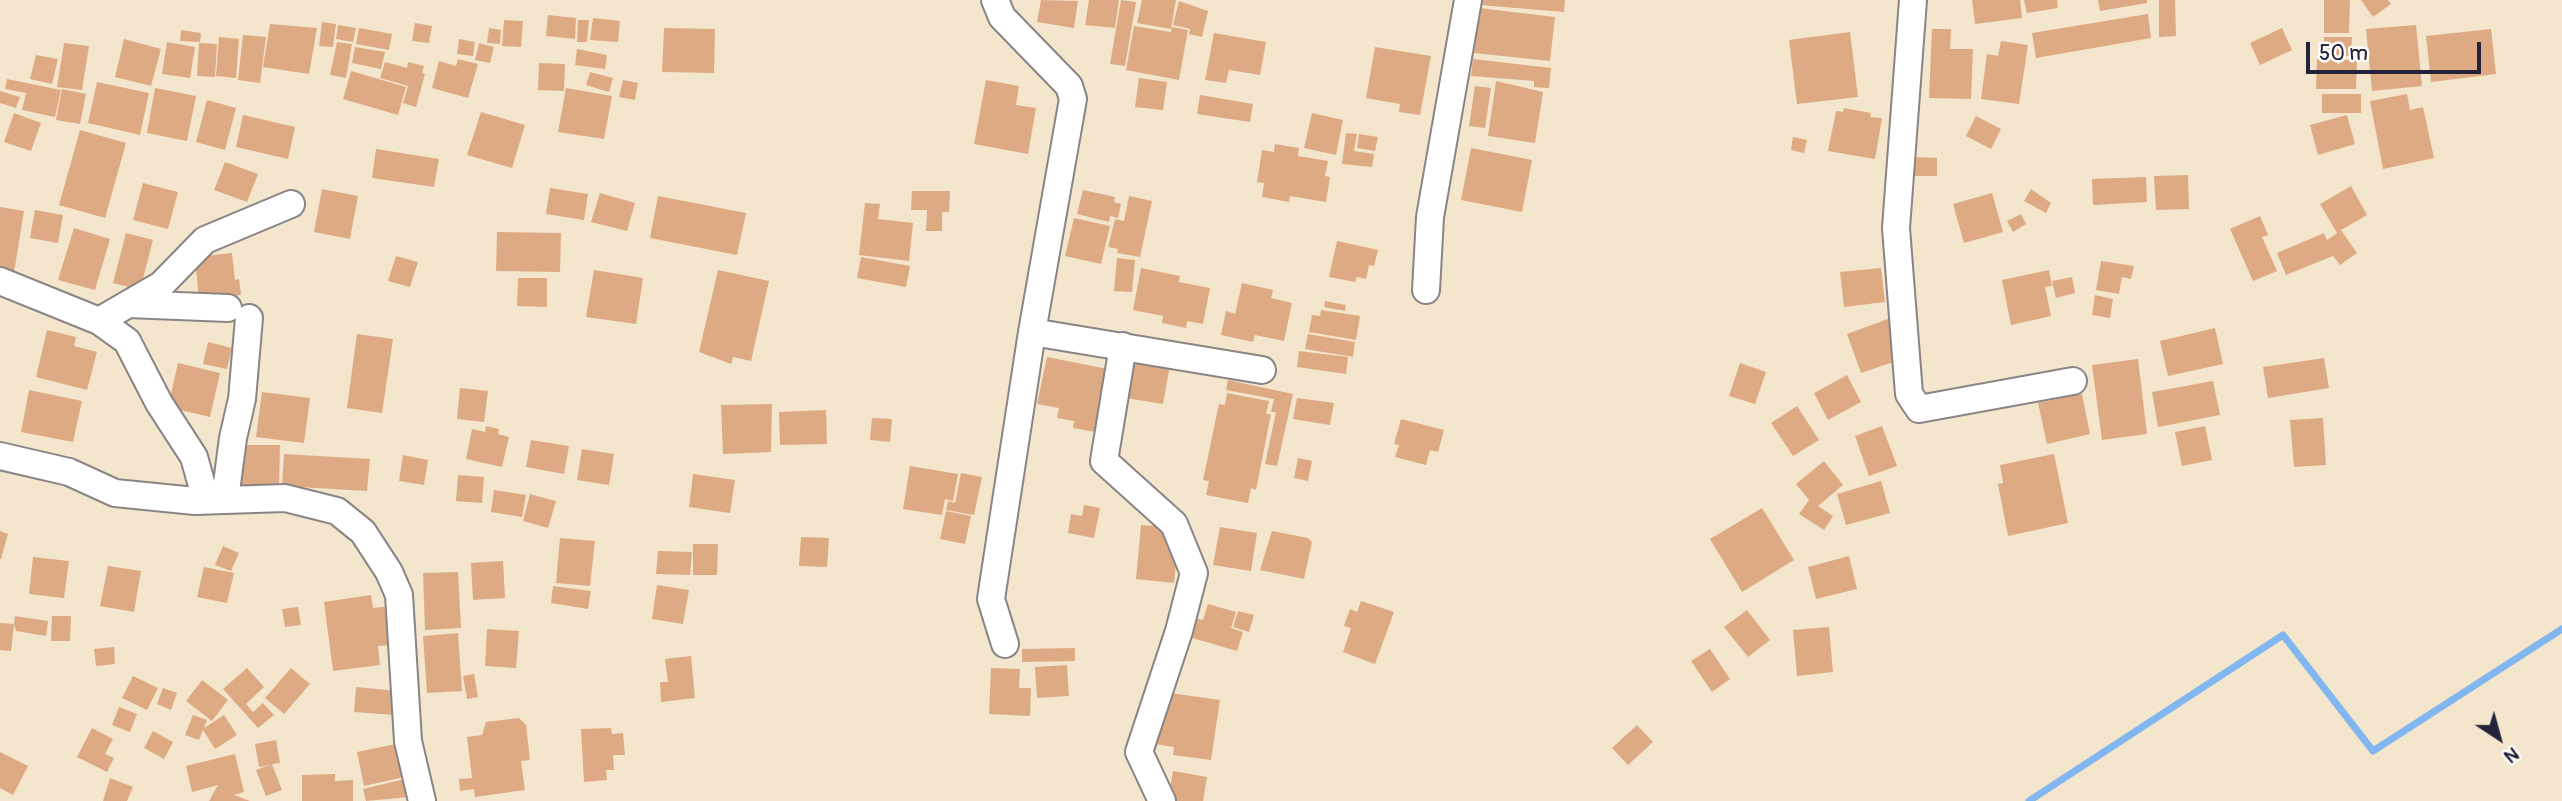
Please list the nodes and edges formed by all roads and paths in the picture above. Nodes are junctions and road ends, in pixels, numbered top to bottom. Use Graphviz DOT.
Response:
graph roads {
  1 [pos="995,0"];
  2 [pos="1468,0"];
  3 [pos="1913,0"];
  4 [pos="292,204"];
  5 [pos="0,281"];
  6 [pos="1426,290"];
  7 [pos="126,303"];
  8 [pos="99,321"];
  9 [pos="1032,332"];
  10 [pos="1123,346"];
  11 [pos="1262,370"];
  12 [pos="2073,382"];
  13 [pos="0,456"];
  14 [pos="216,500"];
  15 [pos="1005,644"];
  16 [pos="422,801"];
  17 [pos="1162,801"];
  1 -- 9 [label="street"];
  2 -- 6 [label="street"];
  3 -- 12 [label="street"];
  4 -- 7 [label="street"];
  5 -- 8 [label="street"];
  7 -- 8 [label="street"];
  7 -- 14 [label="street"];
  8 -- 14 [label="street"];
  9 -- 10 [label="street"];
  9 -- 15 [label="street"];
  10 -- 11 [label="street"];
  10 -- 17 [label="street"];
  13 -- 14 [label="street"];
  14 -- 16 [label="street"];
}
